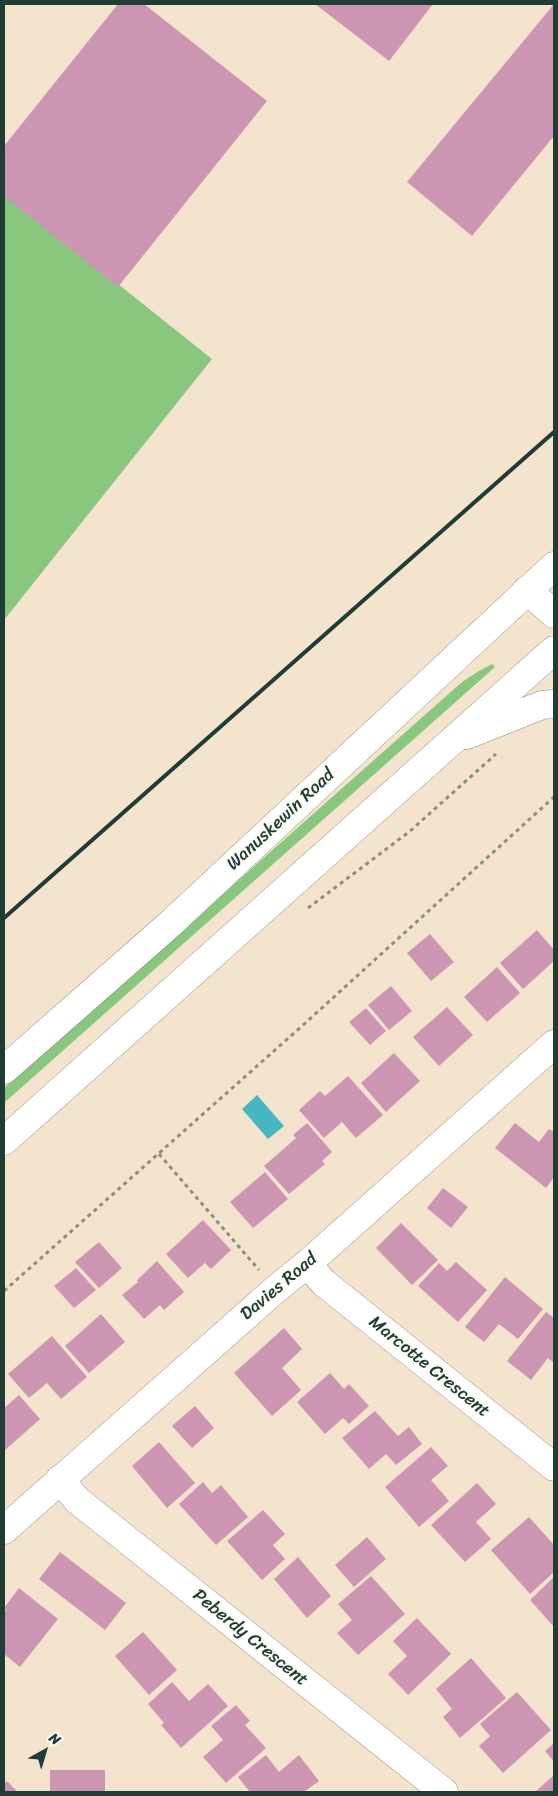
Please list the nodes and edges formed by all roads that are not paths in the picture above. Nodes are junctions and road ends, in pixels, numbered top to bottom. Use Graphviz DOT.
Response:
graph roads {
  1 [pos="554,566"];
  2 [pos="527,590"];
  3 [pos="554,614"];
  4 [pos="554,650"];
  5 [pos="554,704"];
  6 [pos="452,741"];
  7 [pos="553,1047"];
  8 [pos="4,1070"];
  9 [pos="4,1141"];
  10 [pos="307,1264"];
  11 [pos="554,1467"];
  12 [pos="60,1479"];
  13 [pos="4,1530"];
  14 [pos="444,1792"];
  1 -- 2 [label="main road, Wanuskewin Road"];
  2 -- 3 [label="main road"];
  2 -- 8 [label="main road, Wanuskewin Road"];
  4 -- 6 [label="main road"];
  5 -- 6 [label="main road"];
  6 -- 9 [label="main road"];
  7 -- 10 [label="main road, Davies Road"];
  10 -- 11 [label="main road, Marcotte Crescent"];
  10 -- 12 [label="main road, Davies Road"];
  12 -- 13 [label="main road, Davies Road"];
  12 -- 14 [label="main road, Peberdy Crescent"];
}
